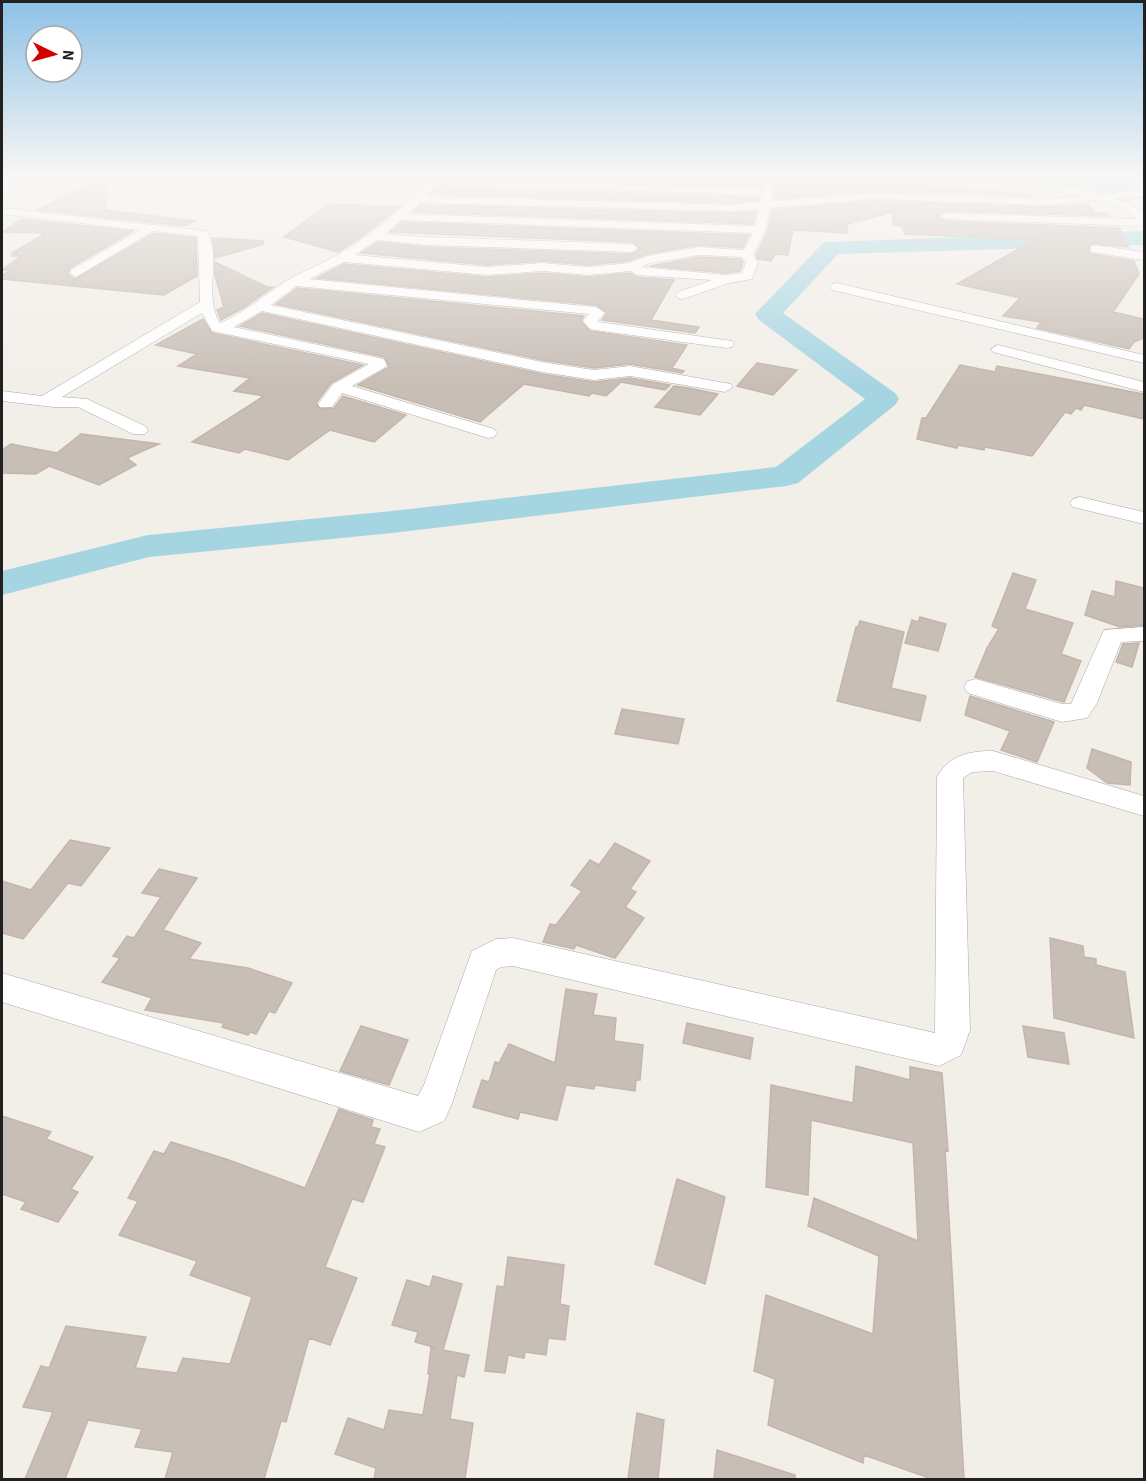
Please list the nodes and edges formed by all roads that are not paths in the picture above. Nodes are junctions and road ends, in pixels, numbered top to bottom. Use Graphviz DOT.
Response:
graph roads {
  1 [pos="119,247"];
  2 [pos="205,247"];
  3 [pos="359,247"];
  4 [pos="607,247"];
  5 [pos="752,247"];
  6 [pos="632,248"];
  7 [pos="1095,249"];
  8 [pos="746,254"];
  9 [pos="1144,256"];
  10 [pos="344,258"];
  11 [pos="612,270"];
  12 [pos="76,273"];
  13 [pos="726,279"];
  14 [pos="294,282"];
  15 [pos="837,287"];
  16 [pos="683,295"];
  17 [pos="207,304"];
  18 [pos="258,306"];
  19 [pos="217,328"];
  20 [pos="727,344"];
  21 [pos="998,349"];
  22 [pos="1141,356"];
  23 [pos="339,387"];
  24 [pos="725,387"];
  25 [pos="1144,387"];
  26 [pos="2,396"];
  27 [pos="46,400"];
  28 [pos="326,404"];
  29 [pos="139,430"];
  30 [pos="488,433"];
  31 [pos="1080,503"];
  32 [pos="1144,518"];
  33 [pos="1144,634"];
  34 [pos="976,687"];
  35 [pos="1144,806"];
  36 [pos="2,988"];
  1 -- 12 [label="street"];
  2 -- 17 [label="street"];
  3 -- 10 [label="street"];
  4 -- 6 [label="street"];
  5 -- 8 [label="street"];
  7 -- 9 [label="street"];
  8 -- 11 [label="street"];
  8 -- 13 [label="street"];
  10 -- 11 [label="street"];
  10 -- 14 [label="street"];
  11 -- 13 [label="street"];
  13 -- 16 [label="street"];
  14 -- 18 [label="street"];
  14 -- 20 [label="street"];
  15 -- 22 [label="street"];
  17 -- 19 [label="street"];
  17 -- 27 [label="street"];
  18 -- 19 [label="street"];
  18 -- 24 [label="street"];
  19 -- 23 [label="street"];
  21 -- 25 [label="street"];
  23 -- 28 [label="street"];
  23 -- 30 [label="street"];
  26 -- 27 [label="street"];
  27 -- 29 [label="street"];
  31 -- 32 [label="street"];
  33 -- 34 [label="street"];
  35 -- 36 [label="street"];
}
